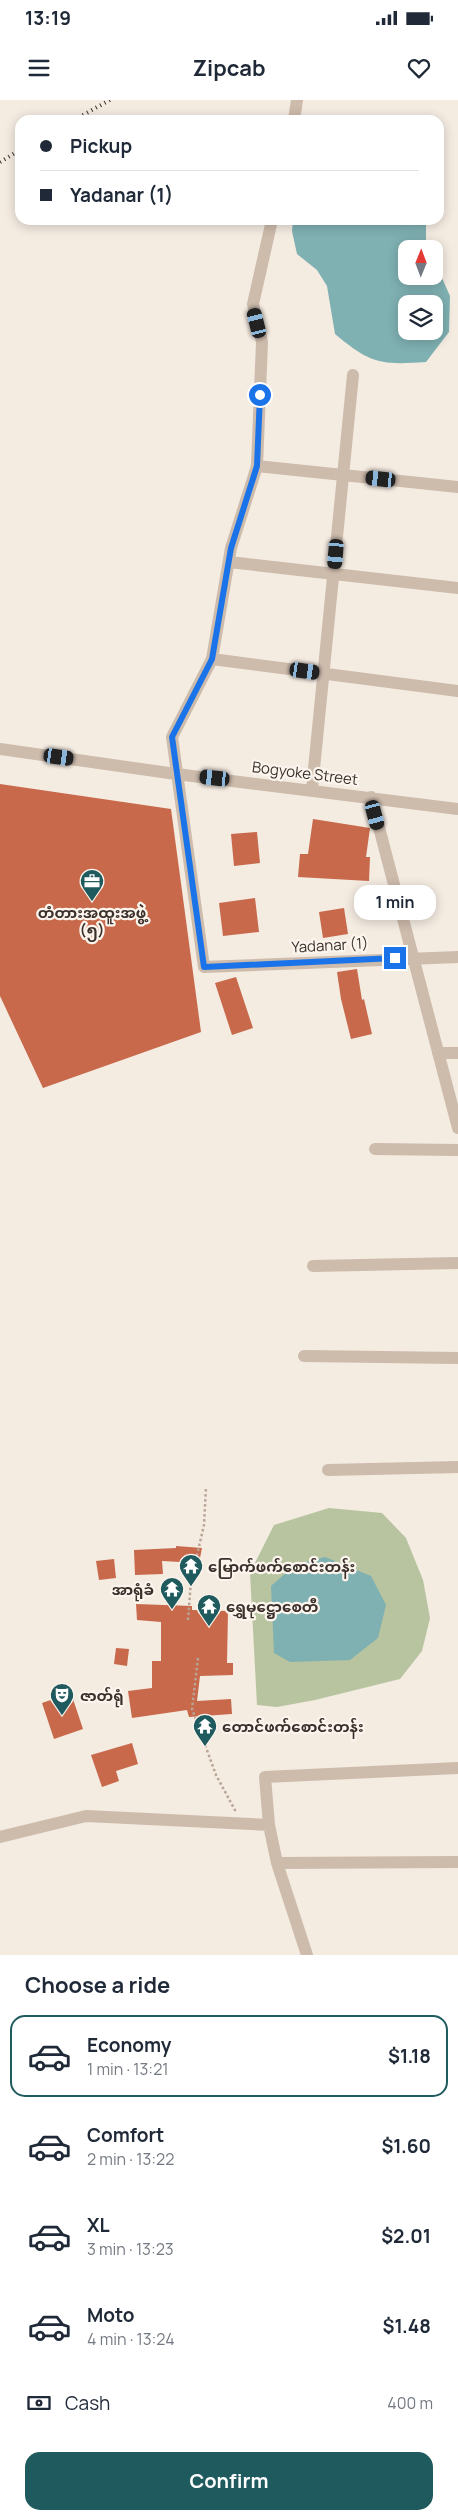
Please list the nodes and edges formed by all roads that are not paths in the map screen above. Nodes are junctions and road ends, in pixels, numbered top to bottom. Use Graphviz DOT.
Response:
graph roads {
  1 [pos="297,100"];
  2 [pos="295,115"];
  3 [pos="271,225"];
  4 [pos="353,374"];
  5 [pos="257,466"];
  6 [pos="343,475"];
  7 [pos="458,487"];
  8 [pos="228,562"];
  9 [pos="335,574"];
  10 [pos="458,588"];
  11 [pos="212,659"];
  12 [pos="324,674"];
  13 [pos="458,691"];
  14 [pos="0,748"];
  15 [pos="176,774"];
  16 [pos="312,789"];
  17 [pos="370,797"];
  18 [pos="458,809"];
  19 [pos="458,957"];
  20 [pos="414,958"];
  21 [pos="438,1053"];
  22 [pos="458,1053"];
  23 [pos="458,1128"];
  24 [pos="375,1149"];
  25 [pos="458,1150"];
  26 [pos="458,1263"];
  27 [pos="313,1266"];
  28 [pos="304,1356"];
  29 [pos="458,1358"];
  30 [pos="458,1467"];
  31 [pos="328,1470"];
  32 [pos="458,1768"];
  33 [pos="269,1825"];
  34 [pos="0,1837"];
  35 [pos="458,1862"];
  36 [pos="277,1863"];
  37 [pos="307,1955"];
  1 -- 2 [label="street"];
  3 -- 5 [label="street"];
  4 -- 6 [label="street"];
  5 -- 6 [label="street"];
  5 -- 8 [label="street"];
  6 -- 7 [label="street"];
  6 -- 9 [label="street"];
  8 -- 9 [label="street"];
  8 -- 11 [label="street"];
  9 -- 10 [label="street"];
  9 -- 12 [label="street"];
  11 -- 12 [label="street"];
  11 -- 15 [label="street"];
  12 -- 13 [label="street"];
  12 -- 16 [label="street"];
  14 -- 15 [label="street, Bogyoke Street"];
  15 -- 16 [label="street, Bogyoke Street"];
  15 -- 20 [label="street, Yadanar (1)"];
  16 -- 17 [label="street, Bogyoke Street"];
  17 -- 18 [label="street, Bogyoke Street"];
  17 -- 20 [label="street"];
  19 -- 20 [label="street, Yadanar (1)"];
  20 -- 21 [label="street"];
  21 -- 22 [label="street"];
  21 -- 23 [label="street"];
  24 -- 25 [label="street"];
  26 -- 27 [label="street"];
  28 -- 29 [label="street"];
  30 -- 31 [label="street"];
  32 -- 33 [label="street"];
  33 -- 34 [label="street"];
  33 -- 36 [label="street"];
  35 -- 36 [label="street"];
  36 -- 37 [label="street"];
}
